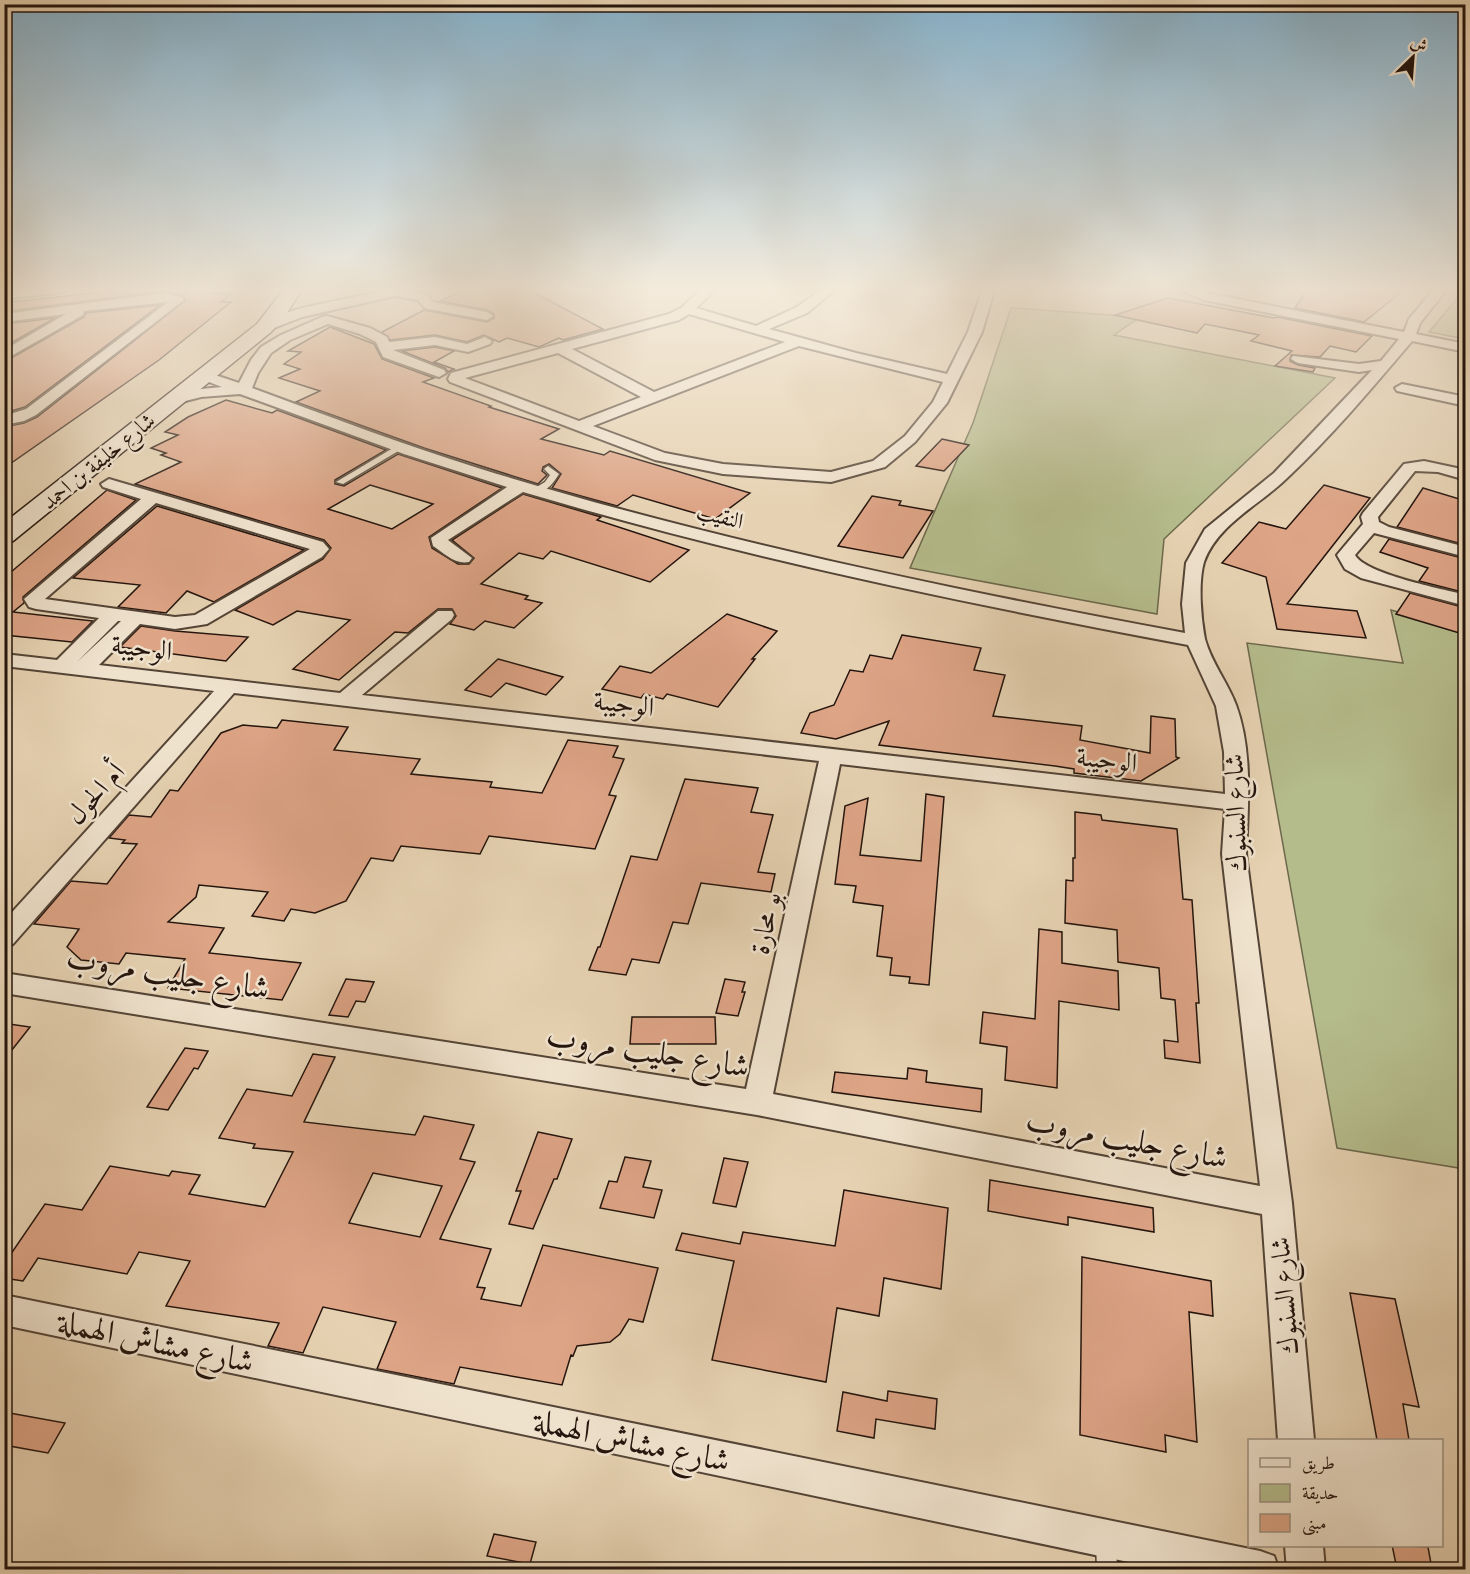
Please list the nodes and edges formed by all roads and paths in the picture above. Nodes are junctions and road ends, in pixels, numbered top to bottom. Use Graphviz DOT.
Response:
graph roads {
  1 [pos="97,361"];
  2 [pos="198,361"];
  3 [pos="224,361"];
  4 [pos="256,361"];
  5 [pos="408,361"];
  6 [pos="510,361"];
  7 [pos="585,361"];
  8 [pos="748,361"];
  9 [pos="869,361"];
  10 [pos="959,361"];
  11 [pos="1315,361"];
  12 [pos="1387,361"];
  13 [pos="1385,364"];
  14 [pos="439,373"];
  15 [pos="206,376"];
  16 [pos="950,379"];
  17 [pos="1402,388"];
  18 [pos="244,390"];
  19 [pos="653,398"];
  20 [pos="174,400"];
  21 [pos="1466,402"];
  22 [pos="4,420"];
  23 [pos="577,427"];
  24 [pos="401,447"];
  25 [pos="548,469"];
  26 [pos="1466,475"];
  27 [pos="340,482"];
  28 [pos="109,484"];
  29 [pos="520,486"];
  30 [pos="31,488"];
  31 [pos="538,490"];
  32 [pos="153,497"];
  33 [pos="1372,525"];
  34 [pos="4,536"];
  35 [pos="1466,552"];
  36 [pos="463,558"];
  37 [pos="1466,601"];
  38 [pos="113,615"];
  39 [pos="445,615"];
  40 [pos="135,618"];
  41 [pos="1196,641"];
  42 [pos="4,660"];
  43 [pos="61,667"];
  44 [pos="84,669"];
  45 [pos="229,686"];
  46 [pos="344,699"];
  47 [pos="831,756"];
  48 [pos="1238,803"];
  49 [pos="4,938"];
  50 [pos="4,983"];
  51 [pos="757,1103"];
  52 [pos="1277,1203"];
  53 [pos="4,1310"];
  54 [pos="1296,1439"];
  55 [pos="1304,1547"];
  56 [pos="1106,1553"];
  57 [pos="1260,1569"];
  58 [pos="1306,1569"];
  1 -- 22 [label="street"];
  2 -- 30 [label="street, شارع خليفة بن احمد"];
  3 -- 15 [label="street, شارع خليفة بن احمد"];
  4 -- 18 [label="street"];
  5 -- 14 [label="street"];
  6 -- 23 [label="street"];
  7 -- 19 [label="street"];
  8 -- 19 [label="street"];
  9 -- 16 [label="street"];
  10 -- 16 [label="street"];
  11 -- 13 [label="street"];
  12 -- 13 [label="street, شارع السنبوك"];
  13 -- 41 [label="street, شارع السنبوك"];
  15 -- 18 [label="street, النقيب"];
  15 -- 20 [label="street, شارع خليفة بن احمد"];
  16 -- 23 [label="street"];
  17 -- 21 [label="street"];
  18 -- 20 [label="street"];
  18 -- 24 [label="street, النقيب"];
  19 -- 23 [label="street"];
  20 -- 34 [label="street, شارع خليفة بن احمد"];
  24 -- 27 [label="lane"];
  24 -- 29 [label="street, النقيب"];
  25 -- 31 [label="lane"];
  26 -- 33 [label="street"];
  28 -- 32 [label="street"];
  29 -- 31 [label="street, النقيب"];
  29 -- 36 [label="street"];
  31 -- 41 [label="street, النقيب"];
  32 -- 38 [label="street"];
  32 -- 40 [label="street"];
  33 -- 35 [label="street"];
  33 -- 37 [label="street"];
  38 -- 40 [label="street"];
  38 -- 43 [label="street"];
  39 -- 46 [label="street"];
  40 -- 44 [label="street"];
  41 -- 48 [label="street, شارع السنبوك"];
  42 -- 43 [label="street, الوجيبة"];
  43 -- 44 [label="street, الوجيبة"];
  44 -- 45 [label="street, الوجيبة"];
  45 -- 46 [label="street, الوجيبة"];
  45 -- 49 [label="street, أم الحول"];
  46 -- 47 [label="street, الوجيبة"];
  47 -- 48 [label="street, الوجيبة"];
  47 -- 51 [label="street, بو محارة"];
  48 -- 52 [label="street, شارع السنبوك"];
  50 -- 51 [label="street, شارع جليب مروب"];
  51 -- 52 [label="street, شارع جليب مروب"];
  52 -- 54 [label="street, شارع السنبوك"];
  53 -- 56 [label="street, شارع مشاش الهملة"];
  55 -- 58 [label="street"];
  56 -- 57 [label="street, شارع مشاش الهملة"];
}
